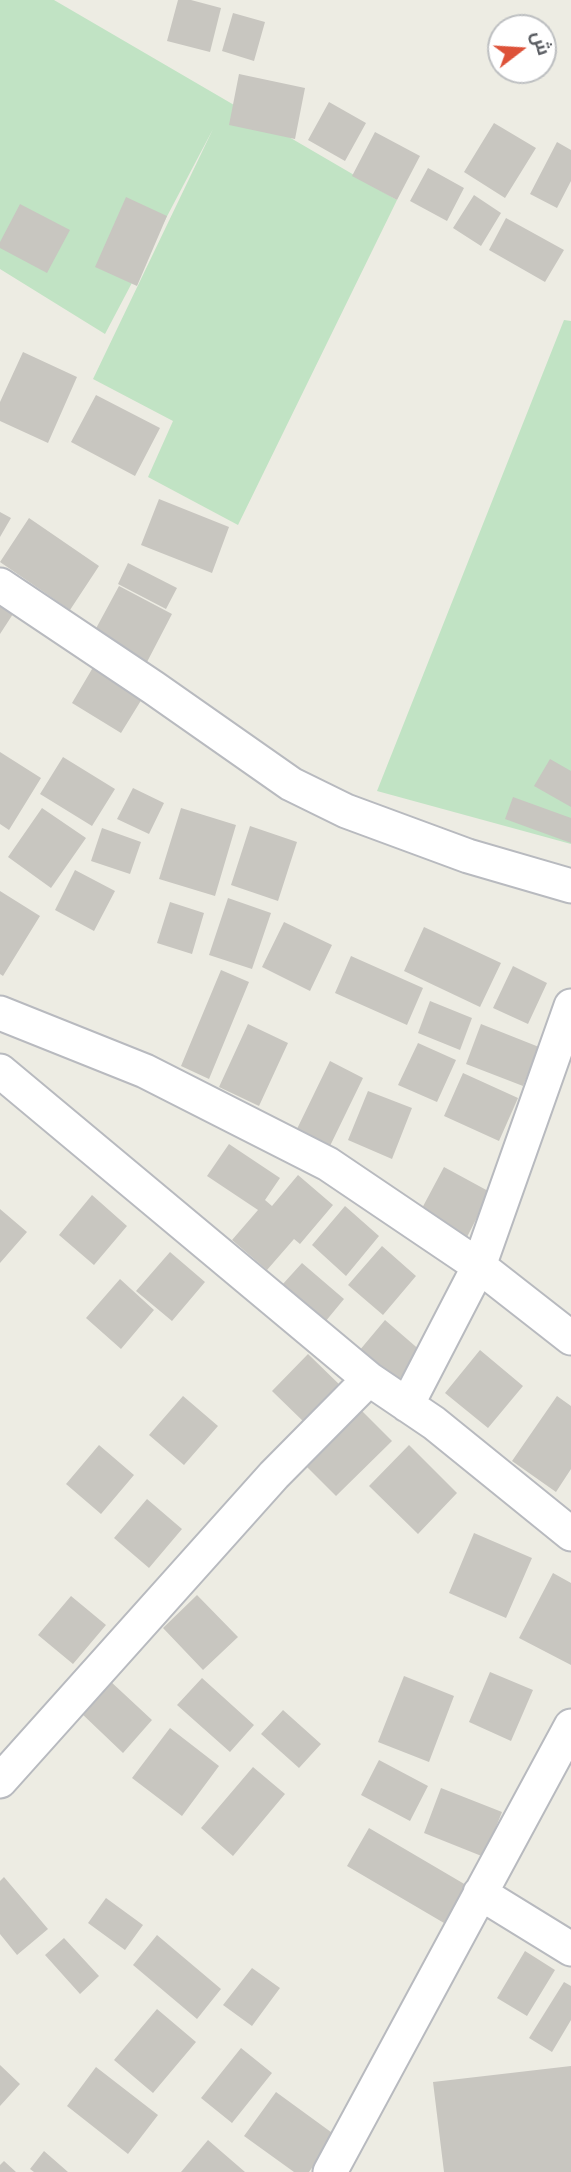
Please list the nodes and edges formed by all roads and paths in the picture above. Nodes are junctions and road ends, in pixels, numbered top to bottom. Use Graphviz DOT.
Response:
graph roads {
  1 [pos="0,585"];
  2 [pos="571,886"];
  3 [pos="571,1006"];
  4 [pos="0,1013"];
  5 [pos="0,1071"];
  6 [pos="479,1266"];
  7 [pos="571,1338"];
  8 [pos="369,1380"];
  9 [pos="407,1405"];
  10 [pos="571,1534"];
  11 [pos="571,1726"];
  12 [pos="0,1782"];
  13 [pos="480,1893"];
  14 [pos="571,1949"];
  15 [pos="330,2172"];
  1 -- 2 [label="street"];
  3 -- 6 [label="street"];
  4 -- 6 [label="street"];
  5 -- 8 [label="street"];
  6 -- 7 [label="street"];
  6 -- 9 [label="street"];
  8 -- 9 [label="street"];
  8 -- 12 [label="street"];
  9 -- 10 [label="street"];
  11 -- 13 [label="street"];
  13 -- 14 [label="street"];
  13 -- 15 [label="street"];
}
